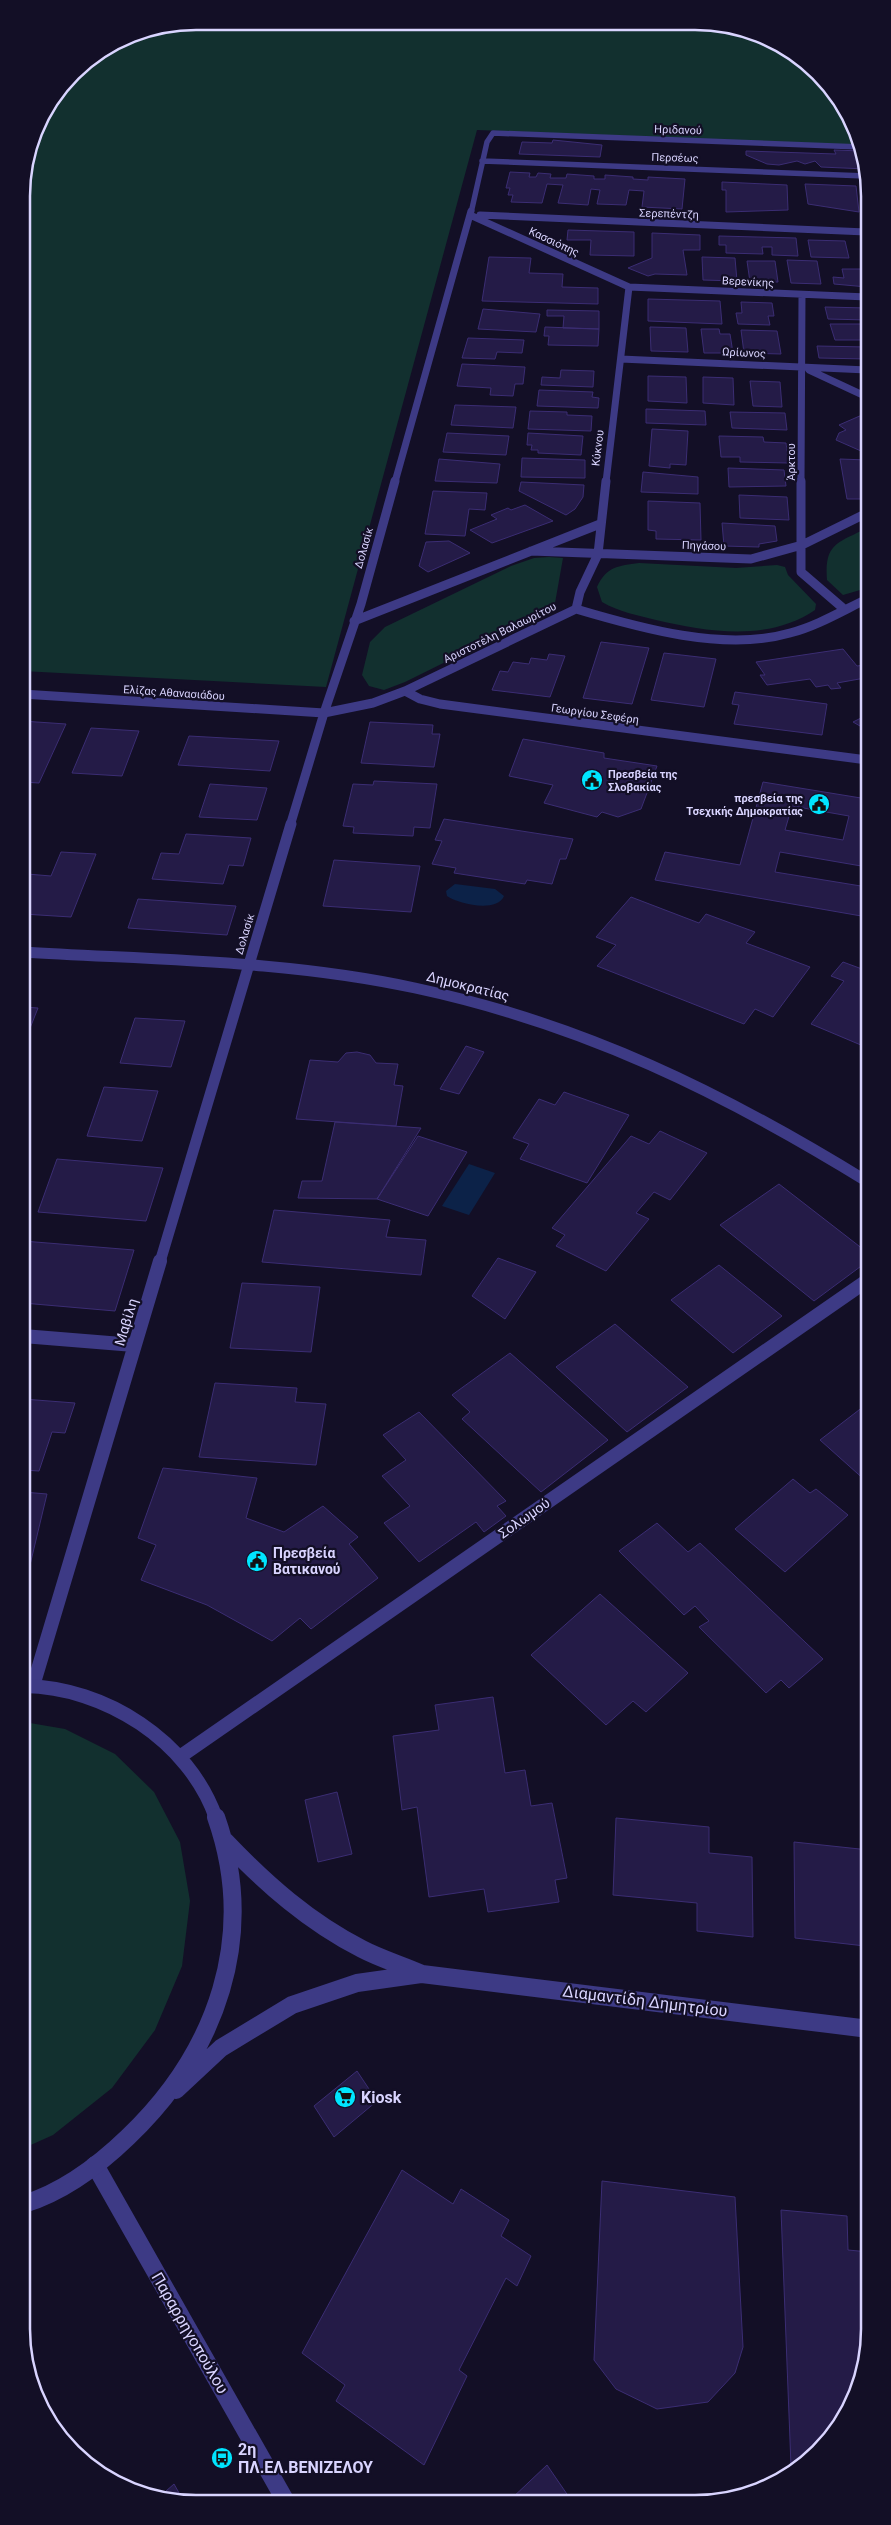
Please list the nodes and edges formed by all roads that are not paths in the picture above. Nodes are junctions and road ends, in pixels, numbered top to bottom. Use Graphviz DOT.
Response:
graph roads {
  1 [pos="493,133"];
  2 [pos="853,148"];
  3 [pos="482,161"];
  4 [pos="860,176"];
  5 [pos="470,215"];
  6 [pos="861,232"];
  7 [pos="629,287"];
  8 [pos="802,295"];
  9 [pos="861,297"];
  10 [pos="620,358"];
  11 [pos="802,367"];
  12 [pos="861,370"];
  13 [pos="861,394"];
  14 [pos="861,516"];
  15 [pos="600,524"];
  16 [pos="802,545"];
  17 [pos="531,551"];
  18 [pos="598,554"];
  19 [pos="861,602"];
  20 [pos="576,609"];
  21 [pos="844,609"];
  22 [pos="354,621"];
  23 [pos="405,691"];
  24 [pos="30,695"];
  25 [pos="324,713"];
  26 [pos="861,759"];
  27 [pos="30,952"];
  28 [pos="248,966"];
  29 [pos="861,1178"];
  30 [pos="861,1285"];
  31 [pos="30,1337"];
  32 [pos="134,1346"];
  33 [pos="30,1680"];
  34 [pos="30,1686"];
  35 [pos="181,1756"];
  36 [pos="225,1841"];
  37 [pos="422,1974"];
  38 [pos="861,2028"];
  39 [pos="156,2109"];
  40 [pos="95,2166"];
  41 [pos="30,2202"];
  42 [pos="282,2495"];
  1 -- 2 [label="street, Ηριδανού"];
  1 -- 3 [label="street, Δολασίκ"];
  3 -- 4 [label="street, Περσέως"];
  3 -- 5 [label="street, Δολασίκ"];
  5 -- 6 [label="street, Σερεπέντζη"];
  5 -- 7 [label="street, Κασσιόπης"];
  5 -- 22 [label="street, Δολασίκ"];
  7 -- 8 [label="street, Βερενίκης"];
  7 -- 10 [label="street, Κύκνου"];
  8 -- 9 [label="street, Βερενίκης"];
  8 -- 11 [label="street, Άρκτου"];
  10 -- 11 [label="street, Ωρίωνος"];
  10 -- 15 [label="street, Κύκνου"];
  11 -- 12 [label="street, Ωρίωνος"];
  11 -- 13 [label="street"];
  11 -- 16 [label="street, Άρκτου"];
  14 -- 16 [label="street, Πηγάσου"];
  15 -- 17 [label="street, Πηγάσου"];
  15 -- 18 [label="street, Κύκνου"];
  16 -- 18 [label="street, Πηγάσου"];
  16 -- 21 [label="street, Άρκτου"];
  17 -- 18 [label="street, Πηγάσου"];
  17 -- 22 [label="street, Πηγάσου"];
  18 -- 20 [label="street, Κύκνου"];
  19 -- 21 [label="street, Αριστοτέλη Βαλαωρίτου"];
  20 -- 21 [label="street, Αριστοτέλη Βαλαωρίτου"];
  20 -- 23 [label="street, Αριστοτέλη Βαλαωρίτου"];
  22 -- 25 [label="street, Δολασίκ"];
  23 -- 25 [label="street"];
  23 -- 26 [label="street, Γεωργίου Σεφέρη"];
  24 -- 25 [label="street, Ελίζας Αθανασιάδου"];
  25 -- 28 [label="street, Δολασίκ"];
  27 -- 28 [label="street, Δημοκρατίας"];
  28 -- 29 [label="street, Δημοκρατίας"];
  28 -- 32 [label="street, Μαβίλη"];
  30 -- 35 [label="street, Σολωμού"];
  31 -- 32 [label="street"];
  32 -- 33 [label="street, Μαβίλη"];
  34 -- 35 [label="street"];
  35 -- 36 [label="street"];
  36 -- 37 [label="street, Διαμαντίδη Δημητρίου"];
  36 -- 39 [label="street"];
  37 -- 38 [label="street, Διαμαντίδη Δημητρίου"];
  37 -- 39 [label="street, Διαμαντίδη Δημητρίου"];
  39 -- 40 [label="street"];
  40 -- 41 [label="street"];
  40 -- 42 [label="street, Παραρρηγοπούλου"];
}
